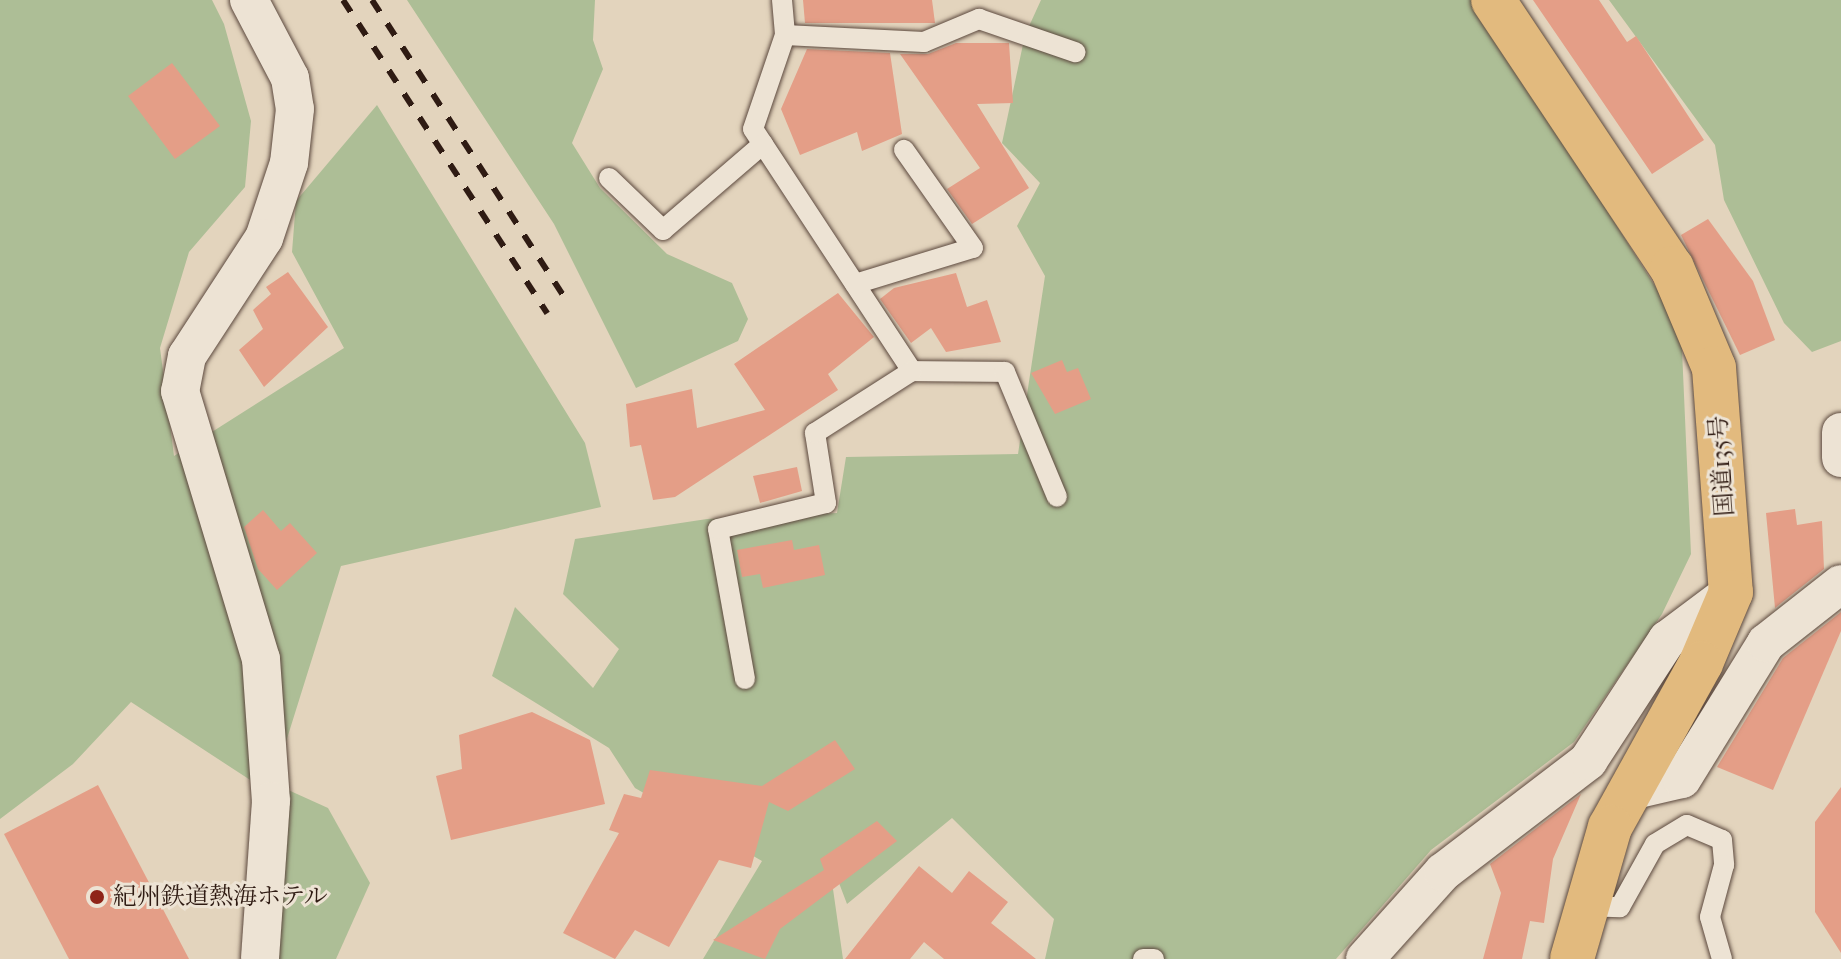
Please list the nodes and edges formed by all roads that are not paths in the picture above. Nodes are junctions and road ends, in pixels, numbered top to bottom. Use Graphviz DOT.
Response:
graph roads {
  1 [pos="249,0"];
  2 [pos="782,0"];
  3 [pos="1493,0"];
  4 [pos="785,35"];
  5 [pos="1075,52"];
  6 [pos="763,144"];
  7 [pos="904,150"];
  8 [pos="609,178"];
  9 [pos="855,284"];
  10 [pos="912,371"];
  11 [pos="1841,432"];
  12 [pos="1841,458"];
  13 [pos="1057,497"];
  14 [pos="1841,584"];
  15 [pos="1731,592"];
  16 [pos="745,679"];
  17 [pos="1630,791"];
  18 [pos="1584,906"];
  19 [pos="260,959"];
  20 [pos="1143,959"];
  21 [pos="1154,959"];
  22 [pos="1365,959"];
  23 [pos="1572,959"];
  24 [pos="1722,959"];
  1 -- 19 [label="street"];
  2 -- 4 [label="lane"];
  3 -- 15 [label="highway, 国道135号"];
  4 -- 5 [label="lane"];
  4 -- 6 [label="lane"];
  6 -- 8 [label="lane"];
  6 -- 9 [label="lane"];
  7 -- 9 [label="lane"];
  9 -- 10 [label="lane"];
  10 -- 13 [label="lane"];
  10 -- 16 [label="lane"];
  11 -- 12 [label="street"];
  14 -- 17 [label="street"];
  15 -- 17 [label="highway"];
  15 -- 22 [label="street"];
  17 -- 18 [label="highway"];
  18 -- 23 [label="highway"];
  18 -- 24 [label="lane"];
  20 -- 21 [label="lane"];
}
